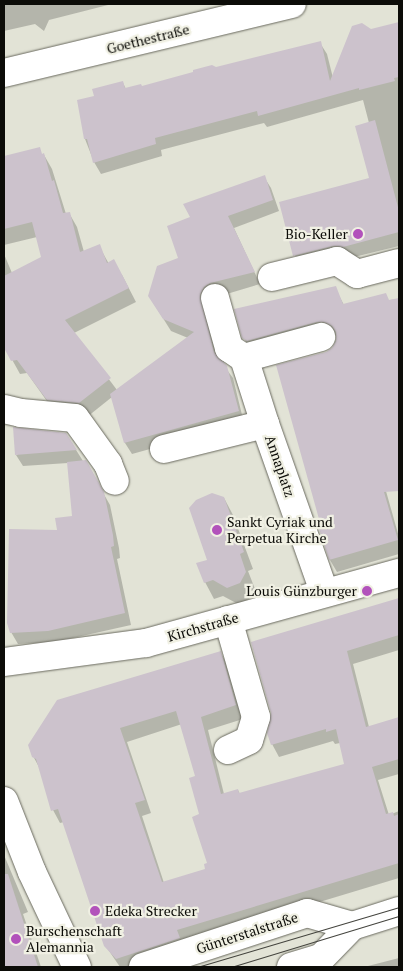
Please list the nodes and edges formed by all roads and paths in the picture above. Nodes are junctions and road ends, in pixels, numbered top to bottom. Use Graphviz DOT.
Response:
graph roads {
  1 [pos="292,4"];
  2 [pos="4,73"];
  3 [pos="399,263"];
  4 [pos="272,277"];
  5 [pos="215,298"];
  6 [pos="321,337"];
  7 [pos="244,358"];
  8 [pos="4,409"];
  9 [pos="265,424"];
  10 [pos="164,449"];
  11 [pos="115,482"];
  12 [pos="399,573"];
  13 [pos="324,592"];
  14 [pos="228,620"];
  15 [pos="4,662"];
  16 [pos="228,750"];
  17 [pos="4,801"];
  18 [pos="399,911"];
  19 [pos="352,926"];
  20 [pos="77,967"];
  21 [pos="142,967"];
  22 [pos="291,967"];
  1 -- 2 [label="street, Goethestraße"];
  3 -- 4 [label="street"];
  5 -- 7 [label="street, Annaplatz"];
  6 -- 7 [label="street"];
  7 -- 9 [label="street, Annaplatz"];
  8 -- 11 [label="street"];
  9 -- 10 [label="street, Annaplatz"];
  9 -- 13 [label="street, Annaplatz"];
  12 -- 13 [label="street, Kirchstraße"];
  13 -- 14 [label="street, Kirchstraße"];
  14 -- 15 [label="street, Kirchstraße"];
  14 -- 16 [label="street"];
  17 -- 20 [label="street"];
  18 -- 19 [label="street"];
  19 -- 21 [label="street, Günterstalstraße"];
  19 -- 22 [label="street"];
}
